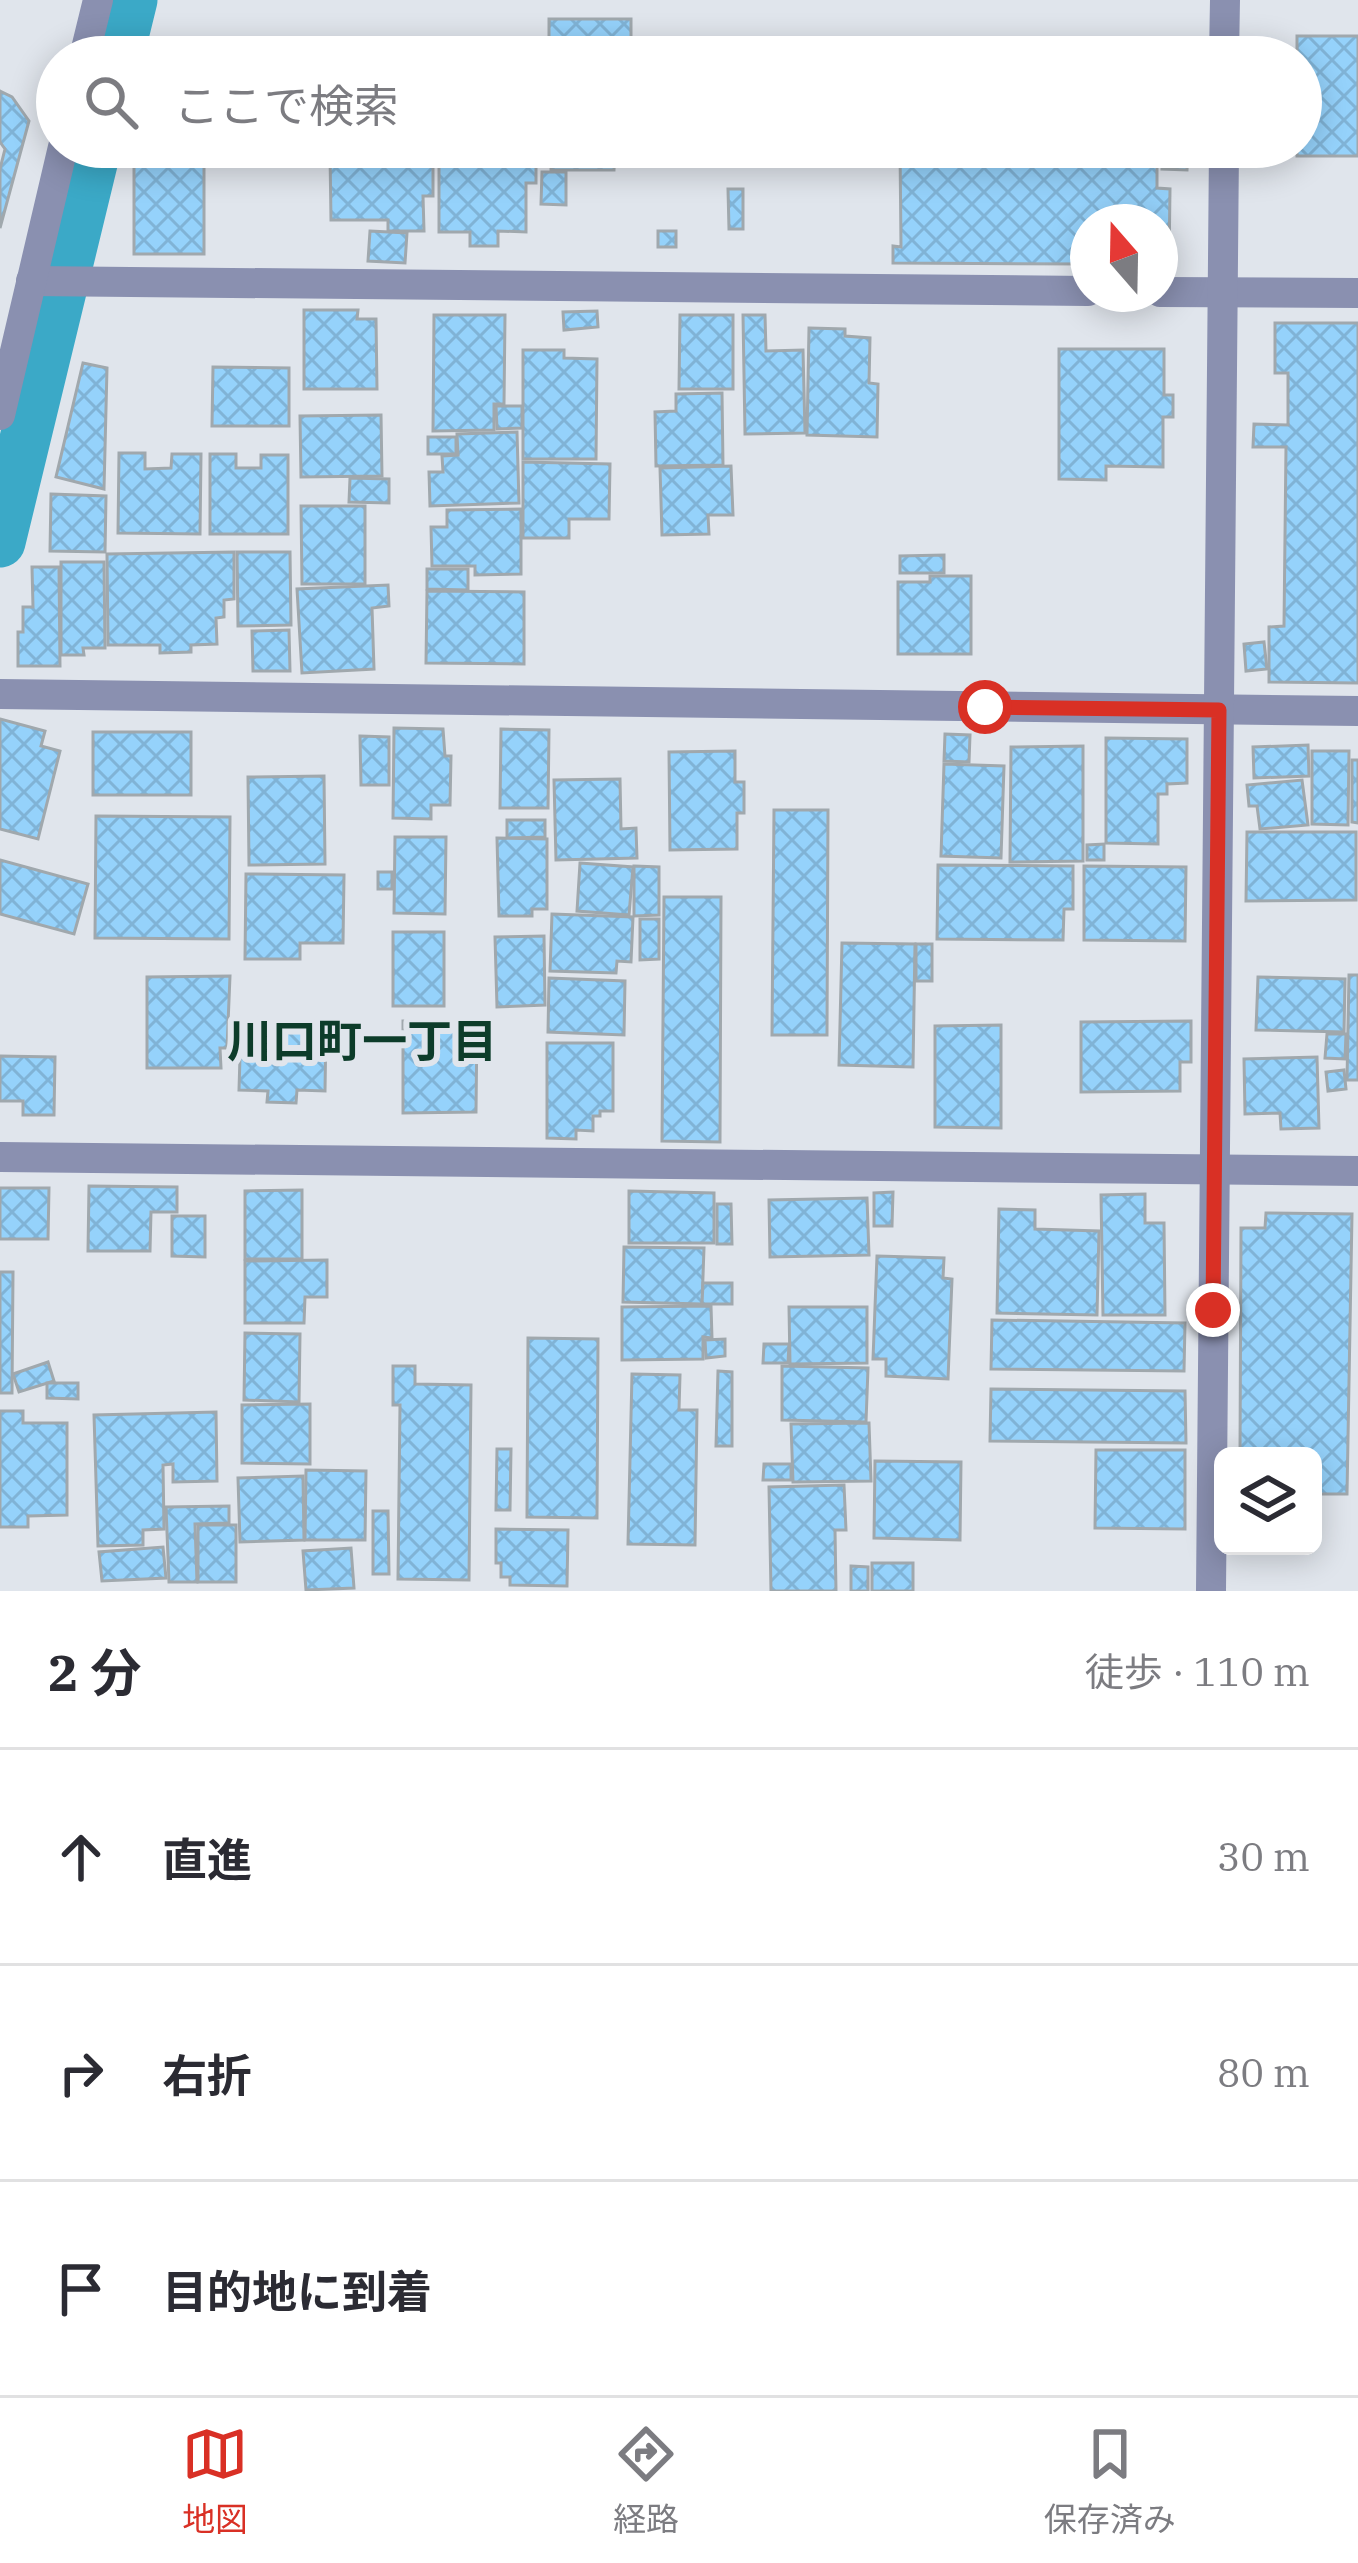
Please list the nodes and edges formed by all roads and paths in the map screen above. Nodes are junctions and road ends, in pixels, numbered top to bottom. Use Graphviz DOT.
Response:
graph roads {
  1 [pos="98,0"];
  2 [pos="1225,0"];
  3 [pos="89,36"];
  4 [pos="1225,36"];
  5 [pos="58,168"];
  6 [pos="1224,168"];
  7 [pos="31,281"];
  8 [pos="1070,291"];
  9 [pos="1178,292"];
  10 [pos="1222,292"];
  11 [pos="1358,293"];
  12 [pos="0,415"];
  13 [pos="0,694"];
  14 [pos="1219,710"];
  15 [pos="1358,711"];
  16 [pos="0,1157"];
  17 [pos="1213,1169"];
  18 [pos="1358,1172"];
  19 [pos="1211,1591"];
  1 -- 3 [label="street"];
  2 -- 4 [label="street"];
  5 -- 7 [label="street"];
  6 -- 10 [label="street"];
  7 -- 8 [label="street"];
  7 -- 12 [label="street"];
  9 -- 10 [label="street"];
  10 -- 11 [label="street"];
  10 -- 14 [label="street"];
  13 -- 14 [label="street"];
  14 -- 15 [label="street"];
  14 -- 17 [label="street"];
  16 -- 17 [label="street"];
  17 -- 18 [label="street"];
  17 -- 19 [label="street"];
}
